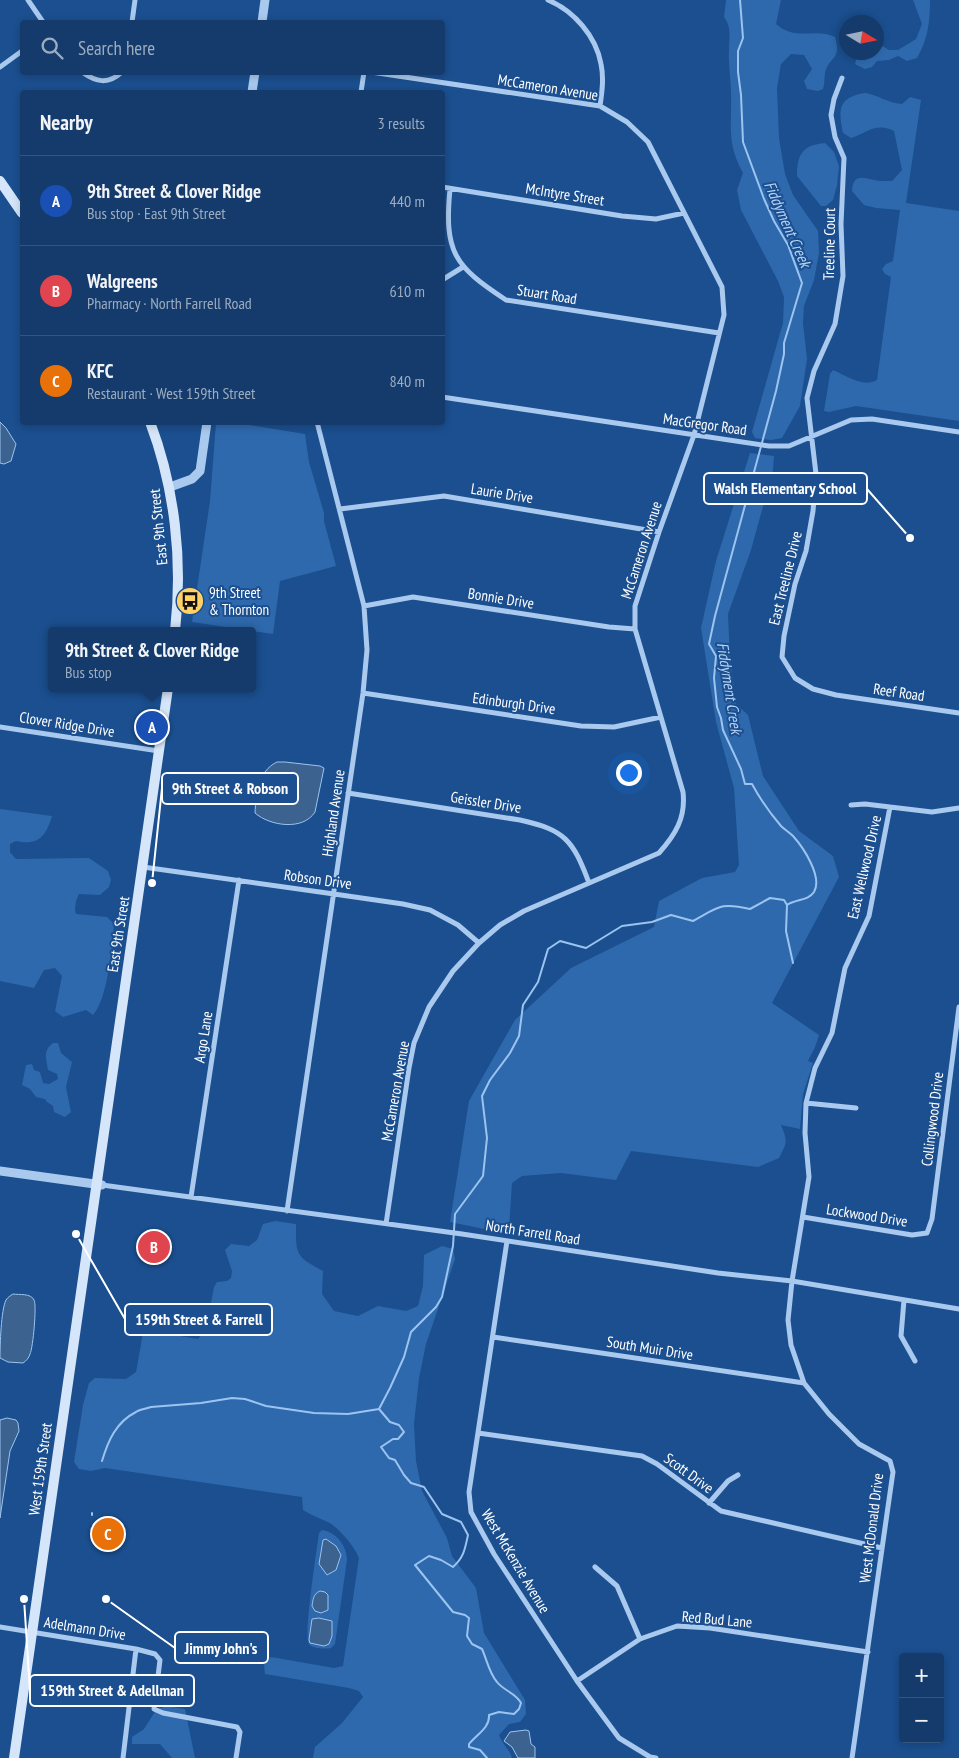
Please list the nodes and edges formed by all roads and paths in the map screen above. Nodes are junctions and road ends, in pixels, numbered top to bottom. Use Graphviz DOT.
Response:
graph roads {
  1 [pos="28,0"];
  2 [pos="135,0"];
  3 [pos="265,0"];
  4 [pos="548,0"];
  5 [pos="42,20"];
  6 [pos="132,20"];
  7 [pos="262,20"];
  8 [pos="20,53"];
  9 [pos="0,68"];
  10 [pos="86,75"];
  11 [pos="119,75"];
  12 [pos="255,75"];
  13 [pos="364,75"];
  14 [pos="391,75"];
  15 [pos="842,78"];
  16 [pos="252,90"];
  17 [pos="361,90"];
  18 [pos="600,106"];
  19 [pos="0,181"];
  20 [pos="445,188"];
  21 [pos="450,188"];
  22 [pos="20,210"];
  23 [pos="684,213"];
  24 [pos="463,268"];
  25 [pos="445,278"];
  26 [pos="720,333"];
  27 [pos="445,397"];
  28 [pos="151,425"];
  29 [pos="207,425"];
  30 [pos="318,425"];
  31 [pos="959,432"];
  32 [pos="694,435"];
  33 [pos="810,437"];
  34 [pos="170,487"];
  35 [pos="340,509"];
  36 [pos="659,532"];
  37 [pos="364,606"];
  38 [pos="175,627"];
  39 [pos="634,629"];
  40 [pos="167,692"];
  41 [pos="363,693"];
  42 [pos="836,695"];
  43 [pos="959,713"];
  44 [pos="661,717"];
  45 [pos="0,727"];
  46 [pos="159,751"];
  47 [pos="348,793"];
  48 [pos="851,805"];
  49 [pos="890,808"];
  50 [pos="959,808"];
  51 [pos="143,866"];
  52 [pos="239,880"];
  53 [pos="589,883"];
  54 [pos="334,894"];
  55 [pos="479,943"];
  56 [pos="959,1007"];
  57 [pos="806,1103"];
  58 [pos="856,1108"];
  59 [pos="0,1171"];
  60 [pos="99,1184"];
  61 [pos="191,1197"];
  62 [pos="287,1210"];
  63 [pos="803,1217"];
  64 [pos="386,1224"];
  65 [pos="926,1233"];
  66 [pos="507,1241"];
  67 [pos="792,1281"];
  68 [pos="904,1300"];
  69 [pos="959,1309"];
  70 [pos="493,1337"];
  71 [pos="915,1361"];
  72 [pos="804,1383"];
  73 [pos="478,1433"];
  74 [pos="738,1475"];
  75 [pos="709,1503"];
  76 [pos="882,1548"];
  77 [pos="595,1567"];
  78 [pos="0,1628"];
  79 [pos="32,1632"];
  80 [pos="640,1639"];
  81 [pos="136,1649"];
  82 [pos="868,1652"];
  83 [pos="577,1681"];
  84 [pos="14,1758"];
  85 [pos="123,1758"];
  86 [pos="236,1758"];
  87 [pos="656,1758"];
  88 [pos="852,1758"];
  1 -- 5 [label="street"];
  2 -- 6 [label="street"];
  3 -- 7 [label="street"];
  4 -- 18 [label="street"];
  8 -- 9 [label="street"];
  10 -- 11 [label="street"];
  12 -- 16 [label="street"];
  13 -- 17 [label="street"];
  14 -- 18 [label="street, McCameron Avenue"];
  15 -- 33 [label="street, Treeline Court"];
  18 -- 23 [label="street, McCameron Avenue"];
  19 -- 22 [label="main road"];
  20 -- 21 [label="street, McIntyre Street"];
  21 -- 23 [label="street, McIntyre Street"];
  21 -- 24 [label="street, Stuart Road"];
  23 -- 26 [label="street, McCameron Avenue"];
  24 -- 25 [label="street"];
  24 -- 26 [label="street, Stuart Road"];
  26 -- 32 [label="street, McCameron Avenue"];
  27 -- 32 [label="street, MacGregor Road"];
  28 -- 34 [label="main road, East 9th Street"];
  29 -- 34 [label="street"];
  30 -- 35 [label="street, Highland Avenue"];
  31 -- 33 [label="street, MacGregor Road"];
  32 -- 33 [label="street, MacGregor Road"];
  32 -- 36 [label="street, McCameron Avenue"];
  33 -- 42 [label="street, East Treeline Drive"];
  34 -- 38 [label="main road, East 9th Street"];
  35 -- 36 [label="street, Laurie Drive"];
  35 -- 37 [label="street, Highland Avenue"];
  36 -- 39 [label="street, McCameron Avenue"];
  37 -- 39 [label="street, Bonnie Drive"];
  37 -- 41 [label="street, Highland Avenue"];
  39 -- 44 [label="street, McCameron Avenue"];
  40 -- 46 [label="main road, East 9th Street"];
  41 -- 44 [label="street, Edinburgh Drive"];
  41 -- 47 [label="street, Highland Avenue"];
  42 -- 43 [label="street, Reef Road"];
  44 -- 53 [label="street, McCameron Avenue"];
  45 -- 46 [label="street, Clover Ridge Drive"];
  46 -- 51 [label="main road, East 9th Street"];
  47 -- 53 [label="street, Geissler Drive"];
  47 -- 54 [label="street, Highland Avenue"];
  48 -- 49 [label="street"];
  49 -- 50 [label="street"];
  49 -- 57 [label="street, East Wellwood Drive"];
  51 -- 52 [label="street, Robson Drive"];
  51 -- 60 [label="main road, East 9th Street"];
  52 -- 54 [label="street, Robson Drive"];
  52 -- 61 [label="street, Argo Lane"];
  53 -- 55 [label="street, McCameron Avenue"];
  54 -- 55 [label="street, Robson Drive"];
  54 -- 62 [label="street, Highland Avenue"];
  55 -- 64 [label="street, McCameron Avenue"];
  56 -- 65 [label="street, Collingwood Drive"];
  57 -- 58 [label="street"];
  57 -- 63 [label="street, East Wellwood Drive"];
  59 -- 60 [label="street"];
  60 -- 61 [label="street, North Farrell Road"];
  60 -- 79 [label="main road, West 159th Street"];
  61 -- 62 [label="street, North Farrell Road"];
  62 -- 64 [label="street, North Farrell Road"];
  63 -- 65 [label="street, Lockwood Drive"];
  63 -- 67 [label="street, East Wellwood Drive"];
  64 -- 66 [label="street, North Farrell Road"];
  66 -- 67 [label="street, North Farrell Road"];
  66 -- 70 [label="street, West McKenzie Avenue"];
  67 -- 68 [label="street, North Farrell Road"];
  67 -- 72 [label="street, West McDonald Drive"];
  68 -- 69 [label="street, North Farrell Road"];
  68 -- 71 [label="street"];
  70 -- 72 [label="street, South Muir Drive"];
  70 -- 73 [label="street, West McKenzie Avenue"];
  72 -- 76 [label="street, West McDonald Drive"];
  73 -- 75 [label="street, Scott Drive"];
  73 -- 83 [label="street, West McKenzie Avenue"];
  74 -- 75 [label="street"];
  75 -- 76 [label="street, Scott Drive"];
  76 -- 82 [label="street, West McDonald Drive"];
  77 -- 80 [label="street"];
  78 -- 79 [label="street, Adelmann Drive"];
  79 -- 81 [label="street, Adelmann Drive"];
  79 -- 84 [label="main road, West 159th Street"];
  80 -- 82 [label="street, Red Bud Lane"];
  80 -- 83 [label="street, Red Bud Lane"];
  81 -- 85 [label="street"];
  81 -- 86 [label="street, Adelmann Drive"];
  82 -- 88 [label="street, West McDonald Drive"];
  83 -- 87 [label="street, West McKenzie Avenue"];
}
